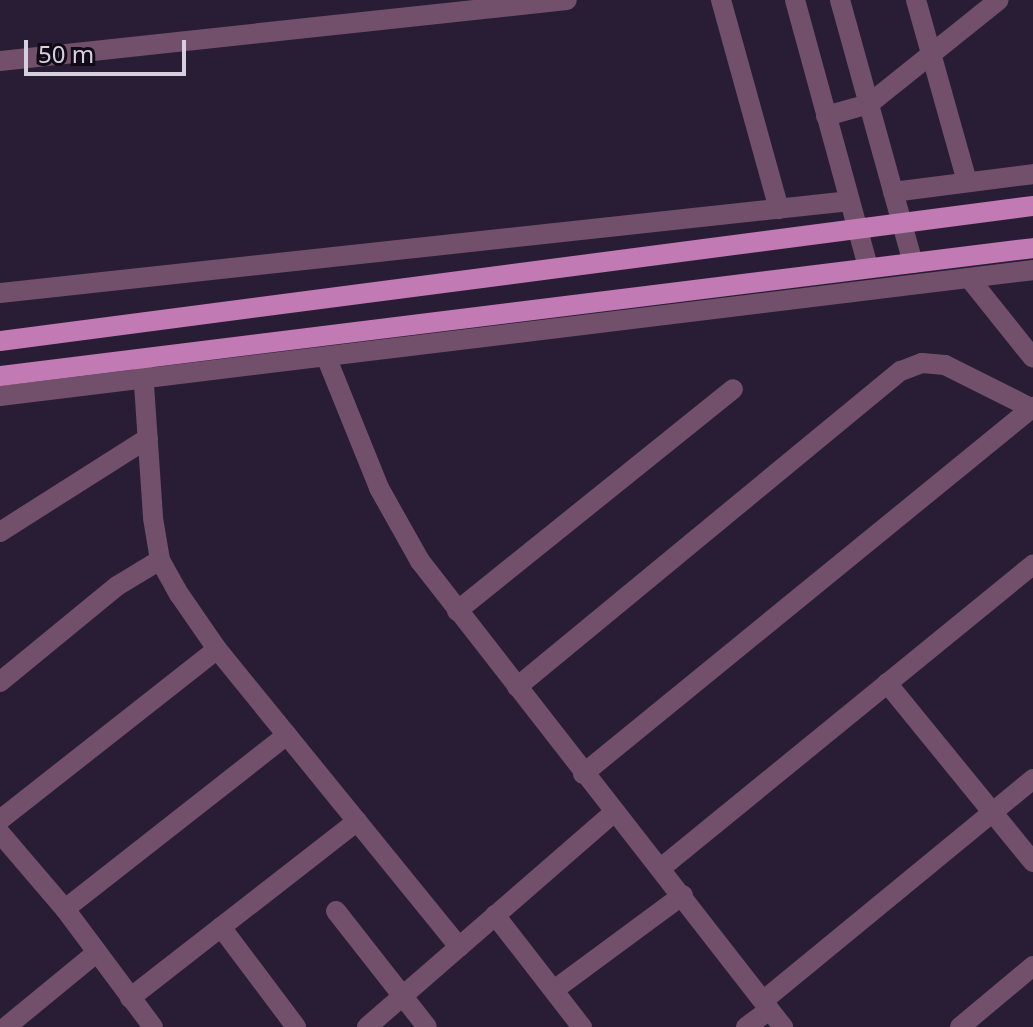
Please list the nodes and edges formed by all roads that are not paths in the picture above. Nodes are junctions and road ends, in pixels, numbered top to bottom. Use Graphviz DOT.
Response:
graph roads {
  1 [pos="567,0"];
  2 [pos="721,0"];
  3 [pos="795,0"];
  4 [pos="840,0"];
  5 [pos="916,0"];
  6 [pos="999,0"];
  7 [pos="489,3"];
  8 [pos="932,53"];
  9 [pos="0,61"];
  10 [pos="869,104"];
  11 [pos="826,116"];
  12 [pos="1033,174"];
  13 [pos="967,182"];
  14 [pos="893,192"];
  15 [pos="850,201"];
  16 [pos="1033,206"];
  17 [pos="779,209"];
  18 [pos="901,223"];
  19 [pos="857,228"];
  20 [pos="1033,248"];
  21 [pos="913,263"];
  22 [pos="868,267"];
  23 [pos="1033,270"];
  24 [pos="969,278"];
  25 [pos="0,293"];
  26 [pos="0,341"];
  27 [pos="142,358"];
  28 [pos="1033,358"];
  29 [pos="327,359"];
  30 [pos="0,376"];
  31 [pos="145,380"];
  32 [pos="733,389"];
  33 [pos="0,396"];
  34 [pos="1032,408"];
  35 [pos="148,438"];
  36 [pos="0,532"];
  37 [pos="160,560"];
  38 [pos="1033,565"];
  39 [pos="457,611"];
  40 [pos="217,649"];
  41 [pos="0,682"];
  42 [pos="887,683"];
  43 [pos="517,687"];
  44 [pos="287,735"];
  45 [pos="583,774"];
  46 [pos="1033,779"];
  47 [pos="992,811"];
  48 [pos="614,812"];
  49 [pos="0,820"];
  50 [pos="357,821"];
  51 [pos="0,833"];
  52 [pos="8,859"];
  53 [pos="1033,862"];
  54 [pos="661,868"];
  55 [pos="683,895"];
  56 [pos="65,909"];
  57 [pos="336,911"];
  58 [pos="495,915"];
  59 [pos="221,927"];
  60 [pos="459,947"];
  61 [pos="96,953"];
  62 [pos="1033,966"];
  63 [pos="554,990"];
  64 [pos="403,996"];
  65 [pos="130,998"];
  66 [pos="766,1005"];
  67 [pos="965,1025"];
  68 [pos="6,1027"];
  69 [pos="153,1027"];
  70 [pos="296,1027"];
  71 [pos="367,1027"];
  72 [pos="427,1027"];
  73 [pos="582,1027"];
  74 [pos="746,1027"];
  75 [pos="783,1027"];
  1 -- 7 [label="street"];
  2 -- 17 [label="street"];
  3 -- 11 [label="street"];
  4 -- 10 [label="street"];
  5 -- 8 [label="street"];
  6 -- 8 [label="street"];
  7 -- 9 [label="street"];
  8 -- 10 [label="street"];
  8 -- 13 [label="street"];
  10 -- 11 [label="street"];
  10 -- 14 [label="street"];
  11 -- 15 [label="street"];
  12 -- 13 [label="street"];
  13 -- 14 [label="street"];
  14 -- 18 [label="street"];
  15 -- 17 [label="street"];
  15 -- 19 [label="street"];
  16 -- 18 [label="main road"];
  17 -- 25 [label="street"];
  18 -- 19 [label="main road"];
  18 -- 21 [label="street"];
  19 -- 22 [label="street"];
  19 -- 26 [label="main road"];
  20 -- 21 [label="main road"];
  21 -- 22 [label="main road"];
  22 -- 27 [label="main road"];
  23 -- 24 [label="street"];
  24 -- 28 [label="street"];
  24 -- 29 [label="street"];
  27 -- 30 [label="main road"];
  27 -- 31 [label="street"];
  29 -- 31 [label="street"];
  29 -- 39 [label="street"];
  31 -- 33 [label="street"];
  31 -- 35 [label="street"];
  32 -- 39 [label="street"];
  34 -- 43 [label="street"];
  34 -- 45 [label="street"];
  35 -- 36 [label="street"];
  35 -- 37 [label="street"];
  37 -- 40 [label="street"];
  37 -- 41 [label="street"];
  38 -- 42 [label="street"];
  39 -- 43 [label="street"];
  40 -- 44 [label="street"];
  40 -- 49 [label="street"];
  42 -- 47 [label="street"];
  42 -- 54 [label="street"];
  43 -- 45 [label="street"];
  44 -- 50 [label="street"];
  44 -- 56 [label="street"];
  45 -- 48 [label="street"];
  46 -- 47 [label="street"];
  47 -- 53 [label="street"];
  47 -- 66 [label="street"];
  48 -- 54 [label="street"];
  48 -- 58 [label="street"];
  50 -- 59 [label="street"];
  50 -- 60 [label="street"];
  51 -- 52 [label="street"];
  52 -- 56 [label="street"];
  54 -- 55 [label="street"];
  55 -- 63 [label="street"];
  55 -- 66 [label="street"];
  56 -- 61 [label="street"];
  57 -- 64 [label="street"];
  58 -- 60 [label="street"];
  58 -- 63 [label="street"];
  59 -- 65 [label="street"];
  59 -- 70 [label="street"];
  60 -- 64 [label="street"];
  61 -- 65 [label="street"];
  61 -- 68 [label="street"];
  62 -- 67 [label="street"];
  63 -- 73 [label="street"];
  64 -- 71 [label="street"];
  64 -- 72 [label="street"];
  65 -- 69 [label="street"];
  66 -- 74 [label="street"];
  66 -- 75 [label="street"];
}
